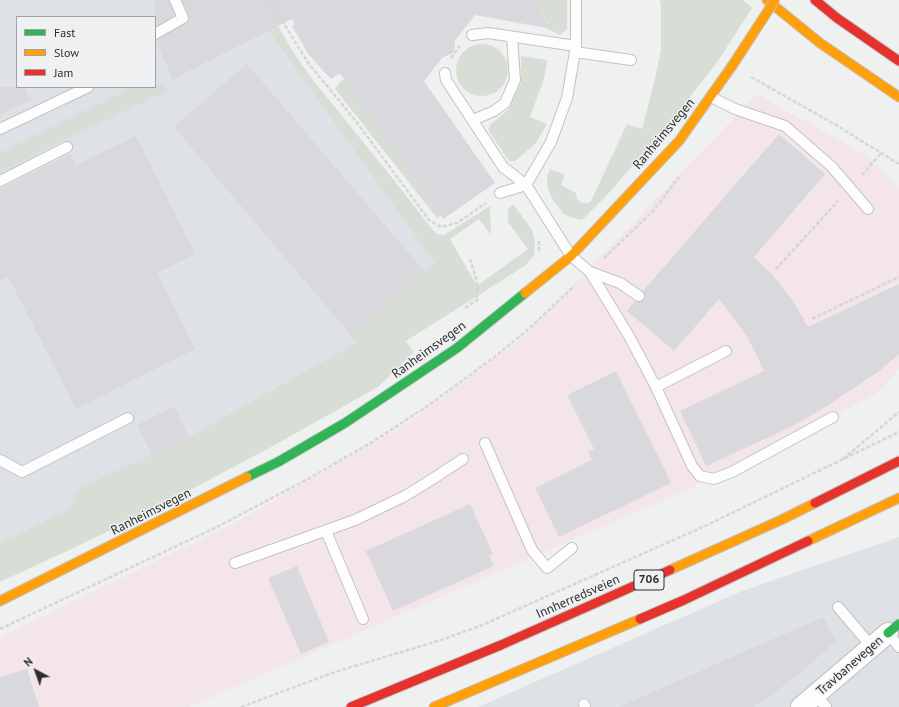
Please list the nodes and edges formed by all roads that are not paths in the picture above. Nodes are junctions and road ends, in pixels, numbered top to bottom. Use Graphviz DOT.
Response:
graph roads {
  1 [pos="175,0"];
  2 [pos="576,0"];
  3 [pos="767,0"];
  4 [pos="775,0"];
  5 [pos="815,0"];
  6 [pos="156,33"];
  7 [pos="472,35"];
  8 [pos="512,37"];
  9 [pos="576,49"];
  10 [pos="631,60"];
  11 [pos="899,62"];
  12 [pos="445,73"];
  13 [pos="86,88"];
  14 [pos="712,97"];
  15 [pos="899,97"];
  16 [pos="473,120"];
  17 [pos="0,129"];
  18 [pos="67,148"];
  19 [pos="0,181"];
  20 [pos="526,185"];
  21 [pos="500,193"];
  22 [pos="868,209"];
  23 [pos="571,256"];
  24 [pos="590,272"];
  25 [pos="639,296"];
  26 [pos="726,351"];
  27 [pos="656,387"];
  28 [pos="833,417"];
  29 [pos="128,418"];
  30 [pos="485,443"];
  31 [pos="462,459"];
  32 [pos="0,460"];
  33 [pos="899,461"];
  34 [pos="899,498"];
  35 [pos="326,531"];
  36 [pos="572,548"];
  37 [pos="235,564"];
  38 [pos="0,601"];
  39 [pos="838,607"];
  40 [pos="363,619"];
  41 [pos="895,635"];
  42 [pos="872,647"];
  43 [pos="814,703"];
  44 [pos="351,707"];
  45 [pos="434,707"];
  1 -- 6 [label="lane"];
  2 -- 9 [label="lane"];
  3 -- 15 [label="main road"];
  4 -- 14 [label="main road, Ranheimsvegen, bridge"];
  5 -- 11 [label="main road"];
  7 -- 8 [label="lane"];
  8 -- 9 [label="lane"];
  8 -- 16 [label="lane"];
  9 -- 10 [label="lane"];
  9 -- 20 [label="lane"];
  12 -- 16 [label="lane"];
  13 -- 17 [label="lane"];
  14 -- 22 [label="lane"];
  14 -- 23 [label="main road, Ranheimsvegen"];
  16 -- 20 [label="lane"];
  18 -- 19 [label="lane"];
  20 -- 21 [label="lane"];
  20 -- 23 [label="lane"];
  23 -- 24 [label="lane"];
  23 -- 38 [label="main road, Ranheimsvegen"];
  24 -- 25 [label="lane"];
  24 -- 27 [label="lane"];
  26 -- 27 [label="lane"];
  27 -- 28 [label="lane"];
  29 -- 32 [label="lane"];
  30 -- 36 [label="lane"];
  31 -- 35 [label="lane"];
  33 -- 44 [label="main road, Innherredsveien / 706"];
  34 -- 45 [label="main road, 706"];
  35 -- 37 [label="lane"];
  35 -- 40 [label="lane"];
  39 -- 42 [label="lane"];
  41 -- 42 [label="street, Travbanevegen"];
  42 -- 43 [label="street, Travbanevegen"];
}
